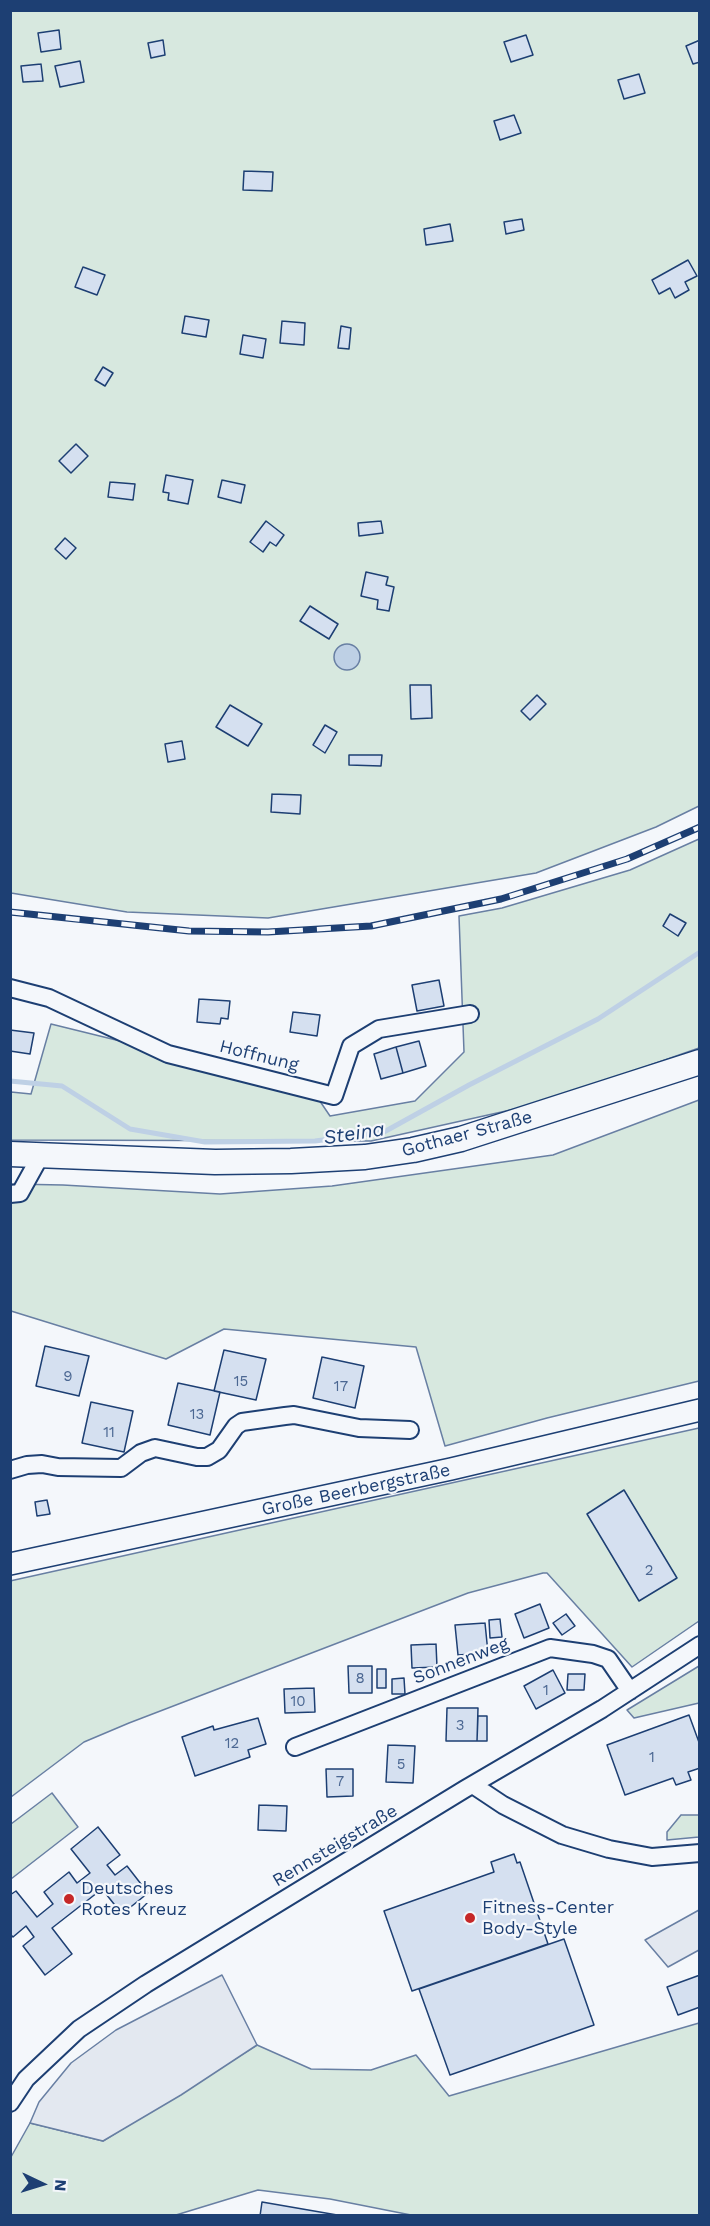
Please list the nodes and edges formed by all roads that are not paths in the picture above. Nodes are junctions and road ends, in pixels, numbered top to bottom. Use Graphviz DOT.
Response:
graph roads {
  1 [pos="10,988"];
  2 [pos="470,1014"];
  3 [pos="699,1062"];
  4 [pos="10,1154"];
  5 [pos="41,1155"];
  6 [pos="10,1194"];
  7 [pos="699,1410"];
  8 [pos="410,1430"];
  9 [pos="10,1470"];
  10 [pos="10,1564"];
  11 [pos="699,1645"];
  12 [pos="630,1691"];
  13 [pos="295,1747"];
  14 [pos="473,1785"];
  15 [pos="699,1853"];
  16 [pos="10,2103"];
  1 -- 2 [label="street, Hoffnung"];
  3 -- 5 [label="main road, Gothaer Straße"];
  4 -- 5 [label="main road, Gothaer Straße"];
  5 -- 6 [label="street"];
  7 -- 10 [label="street, Große Beerbergstraße"];
  8 -- 9 [label="street"];
  11 -- 12 [label="street, Rennsteigstraße"];
  12 -- 13 [label="street, Sonnenweg"];
  12 -- 14 [label="street, Rennsteigstraße"];
  14 -- 15 [label="street"];
  14 -- 16 [label="street, Rennsteigstraße"];
}
